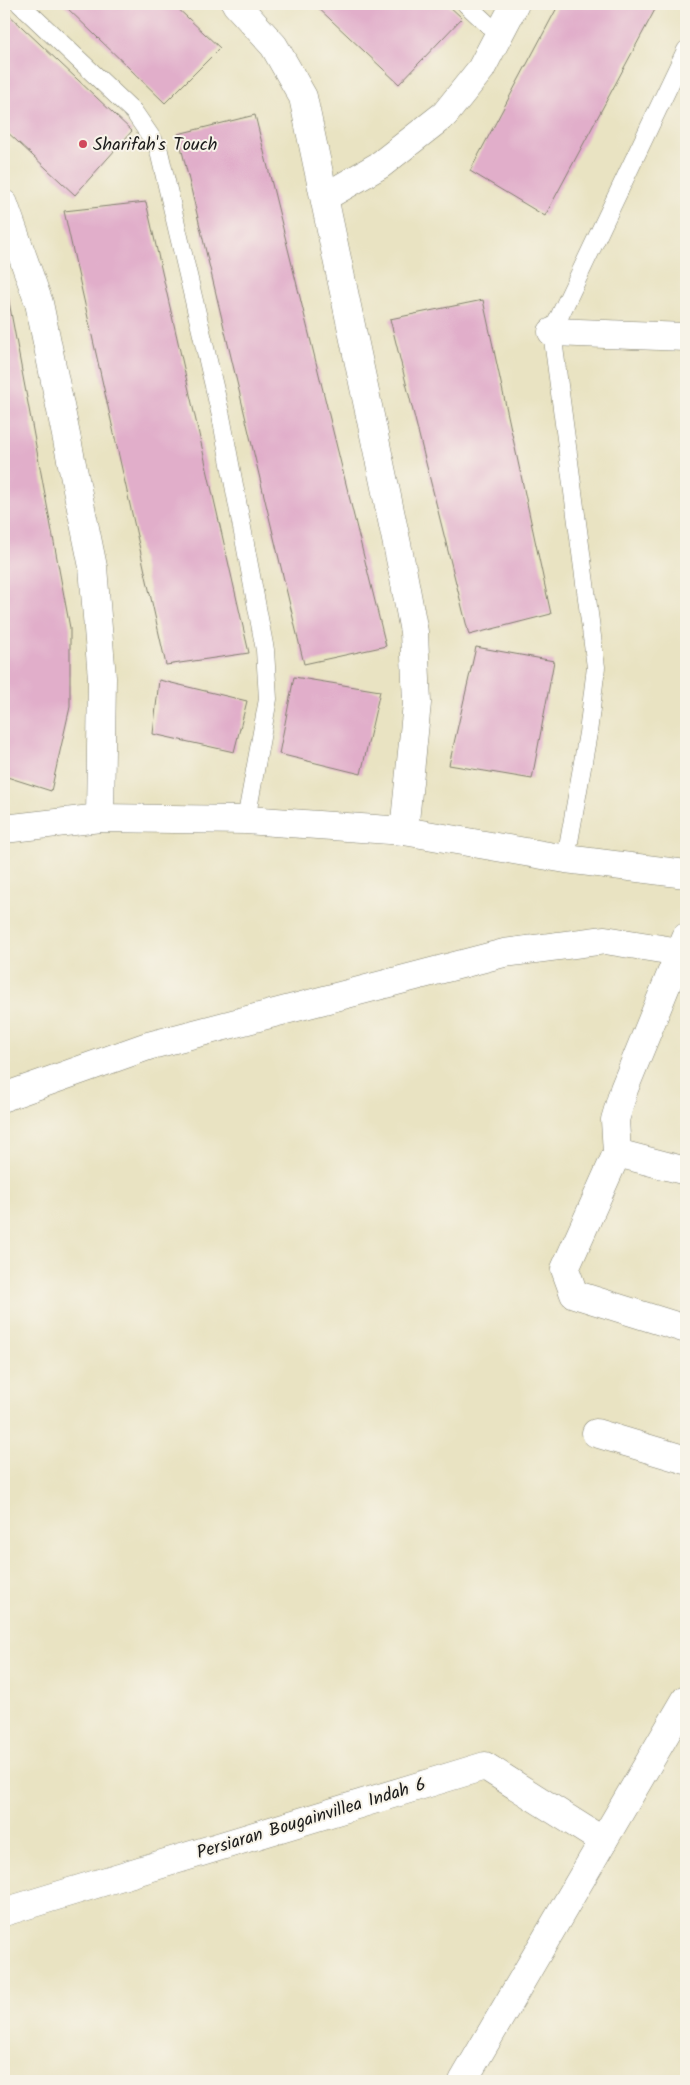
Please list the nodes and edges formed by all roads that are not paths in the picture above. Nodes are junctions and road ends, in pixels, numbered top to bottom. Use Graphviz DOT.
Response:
graph roads {
  1 [pos="20,4"];
  2 [pos="236,4"];
  3 [pos="466,4"];
  4 [pos="515,4"];
  5 [pos="499,35"];
  6 [pos="686,50"];
  7 [pos="325,197"];
  8 [pos="4,204"];
  9 [pos="552,332"];
  10 [pos="686,337"];
  11 [pos="100,818"];
  12 [pos="246,820"];
  13 [pos="4,829"];
  14 [pos="404,831"];
  15 [pos="566,859"];
  16 [pos="686,874"];
  17 [pos="685,947"];
  18 [pos="4,1097"];
  19 [pos="617,1153"];
  20 [pos="686,1171"];
  21 [pos="686,1329"];
  22 [pos="596,1433"];
  23 [pos="686,1460"];
  24 [pos="686,1699"];
  25 [pos="603,1841"];
  26 [pos="4,1912"];
  27 [pos="463,2081"];
  1 -- 12 [label="lane"];
  2 -- 7 [label="street"];
  3 -- 5 [label="lane"];
  4 -- 5 [label="street"];
  5 -- 7 [label="street"];
  6 -- 9 [label="lane"];
  7 -- 14 [label="street"];
  8 -- 11 [label="street"];
  9 -- 10 [label="street"];
  9 -- 15 [label="lane"];
  11 -- 12 [label="street"];
  11 -- 13 [label="street"];
  12 -- 14 [label="street"];
  14 -- 15 [label="street"];
  15 -- 16 [label="street"];
  17 -- 18 [label="street"];
  17 -- 19 [label="street"];
  19 -- 20 [label="street"];
  19 -- 21 [label="street"];
  22 -- 23 [label="street"];
  24 -- 25 [label="street"];
  25 -- 26 [label="street, Persiaran Bougainvillea Indah 6"];
  25 -- 27 [label="street"];
}
